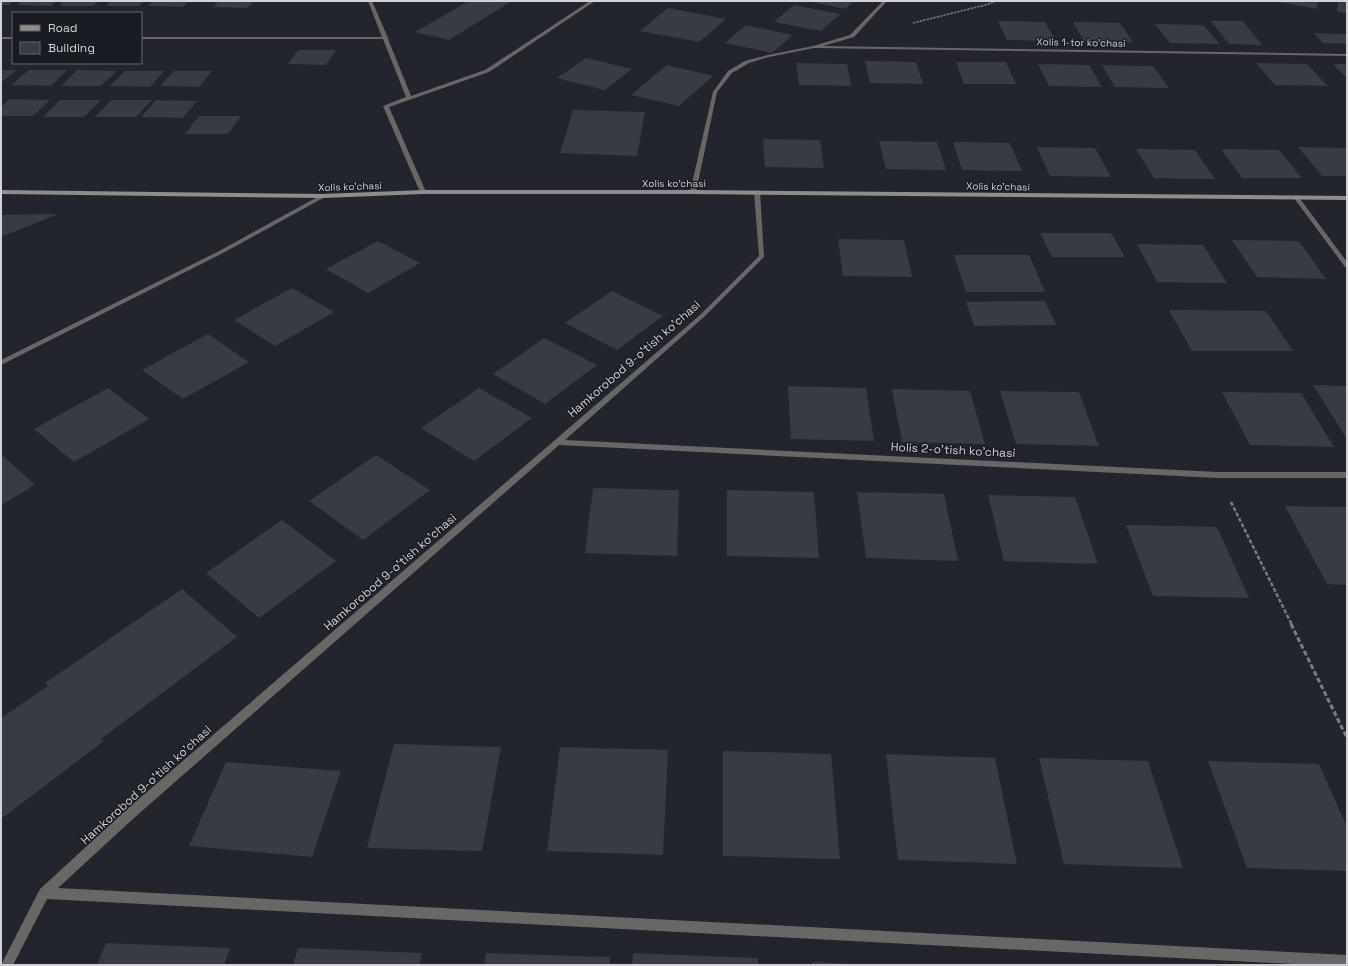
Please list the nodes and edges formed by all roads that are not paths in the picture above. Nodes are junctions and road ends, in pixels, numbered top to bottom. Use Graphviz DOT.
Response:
graph roads {
  1 [pos="370,1"];
  2 [pos="593,1"];
  3 [pos="885,1"];
  4 [pos="1,38"];
  5 [pos="12,38"];
  6 [pos="142,38"];
  7 [pos="386,38"];
  8 [pos="814,47"];
  9 [pos="1347,55"];
  10 [pos="409,98"];
  11 [pos="1,192"];
  12 [pos="423,192"];
  13 [pos="693,192"];
  14 [pos="757,192"];
  15 [pos="323,196"];
  16 [pos="1296,197"];
  17 [pos="1347,198"];
  18 [pos="1347,266"];
  19 [pos="1,363"];
  20 [pos="557,442"];
  21 [pos="1347,475"];
  22 [pos="44,893"];
  23 [pos="1347,961"];
  24 [pos="7,965"];
  1 -- 7 [label="street"];
  2 -- 10 [label="street"];
  3 -- 8 [label="street"];
  4 -- 5 [label="street"];
  6 -- 7 [label="street"];
  7 -- 10 [label="street"];
  8 -- 9 [label="street, Xolis 1-tor ko'chasi"];
  8 -- 13 [label="street"];
  10 -- 12 [label="street"];
  11 -- 15 [label="street, Xolis ko'chasi"];
  12 -- 13 [label="street, Xolis ko'chasi"];
  12 -- 15 [label="street, Xolis ko'chasi"];
  13 -- 14 [label="street, Xolis ko'chasi"];
  14 -- 16 [label="street, Xolis ko'chasi"];
  14 -- 20 [label="street, Hamkorobod 9-o'tish ko'chasi"];
  15 -- 19 [label="street"];
  16 -- 17 [label="street, Xolis ko'chasi"];
  16 -- 18 [label="street"];
  20 -- 21 [label="street, Holis 2-o'tish ko'chasi"];
  20 -- 22 [label="street, Hamkorobod 9-o'tish ko'chasi"];
  22 -- 23 [label="street"];
  22 -- 24 [label="street, Hamkorobod 9-o'tish ko'chasi"];
}
